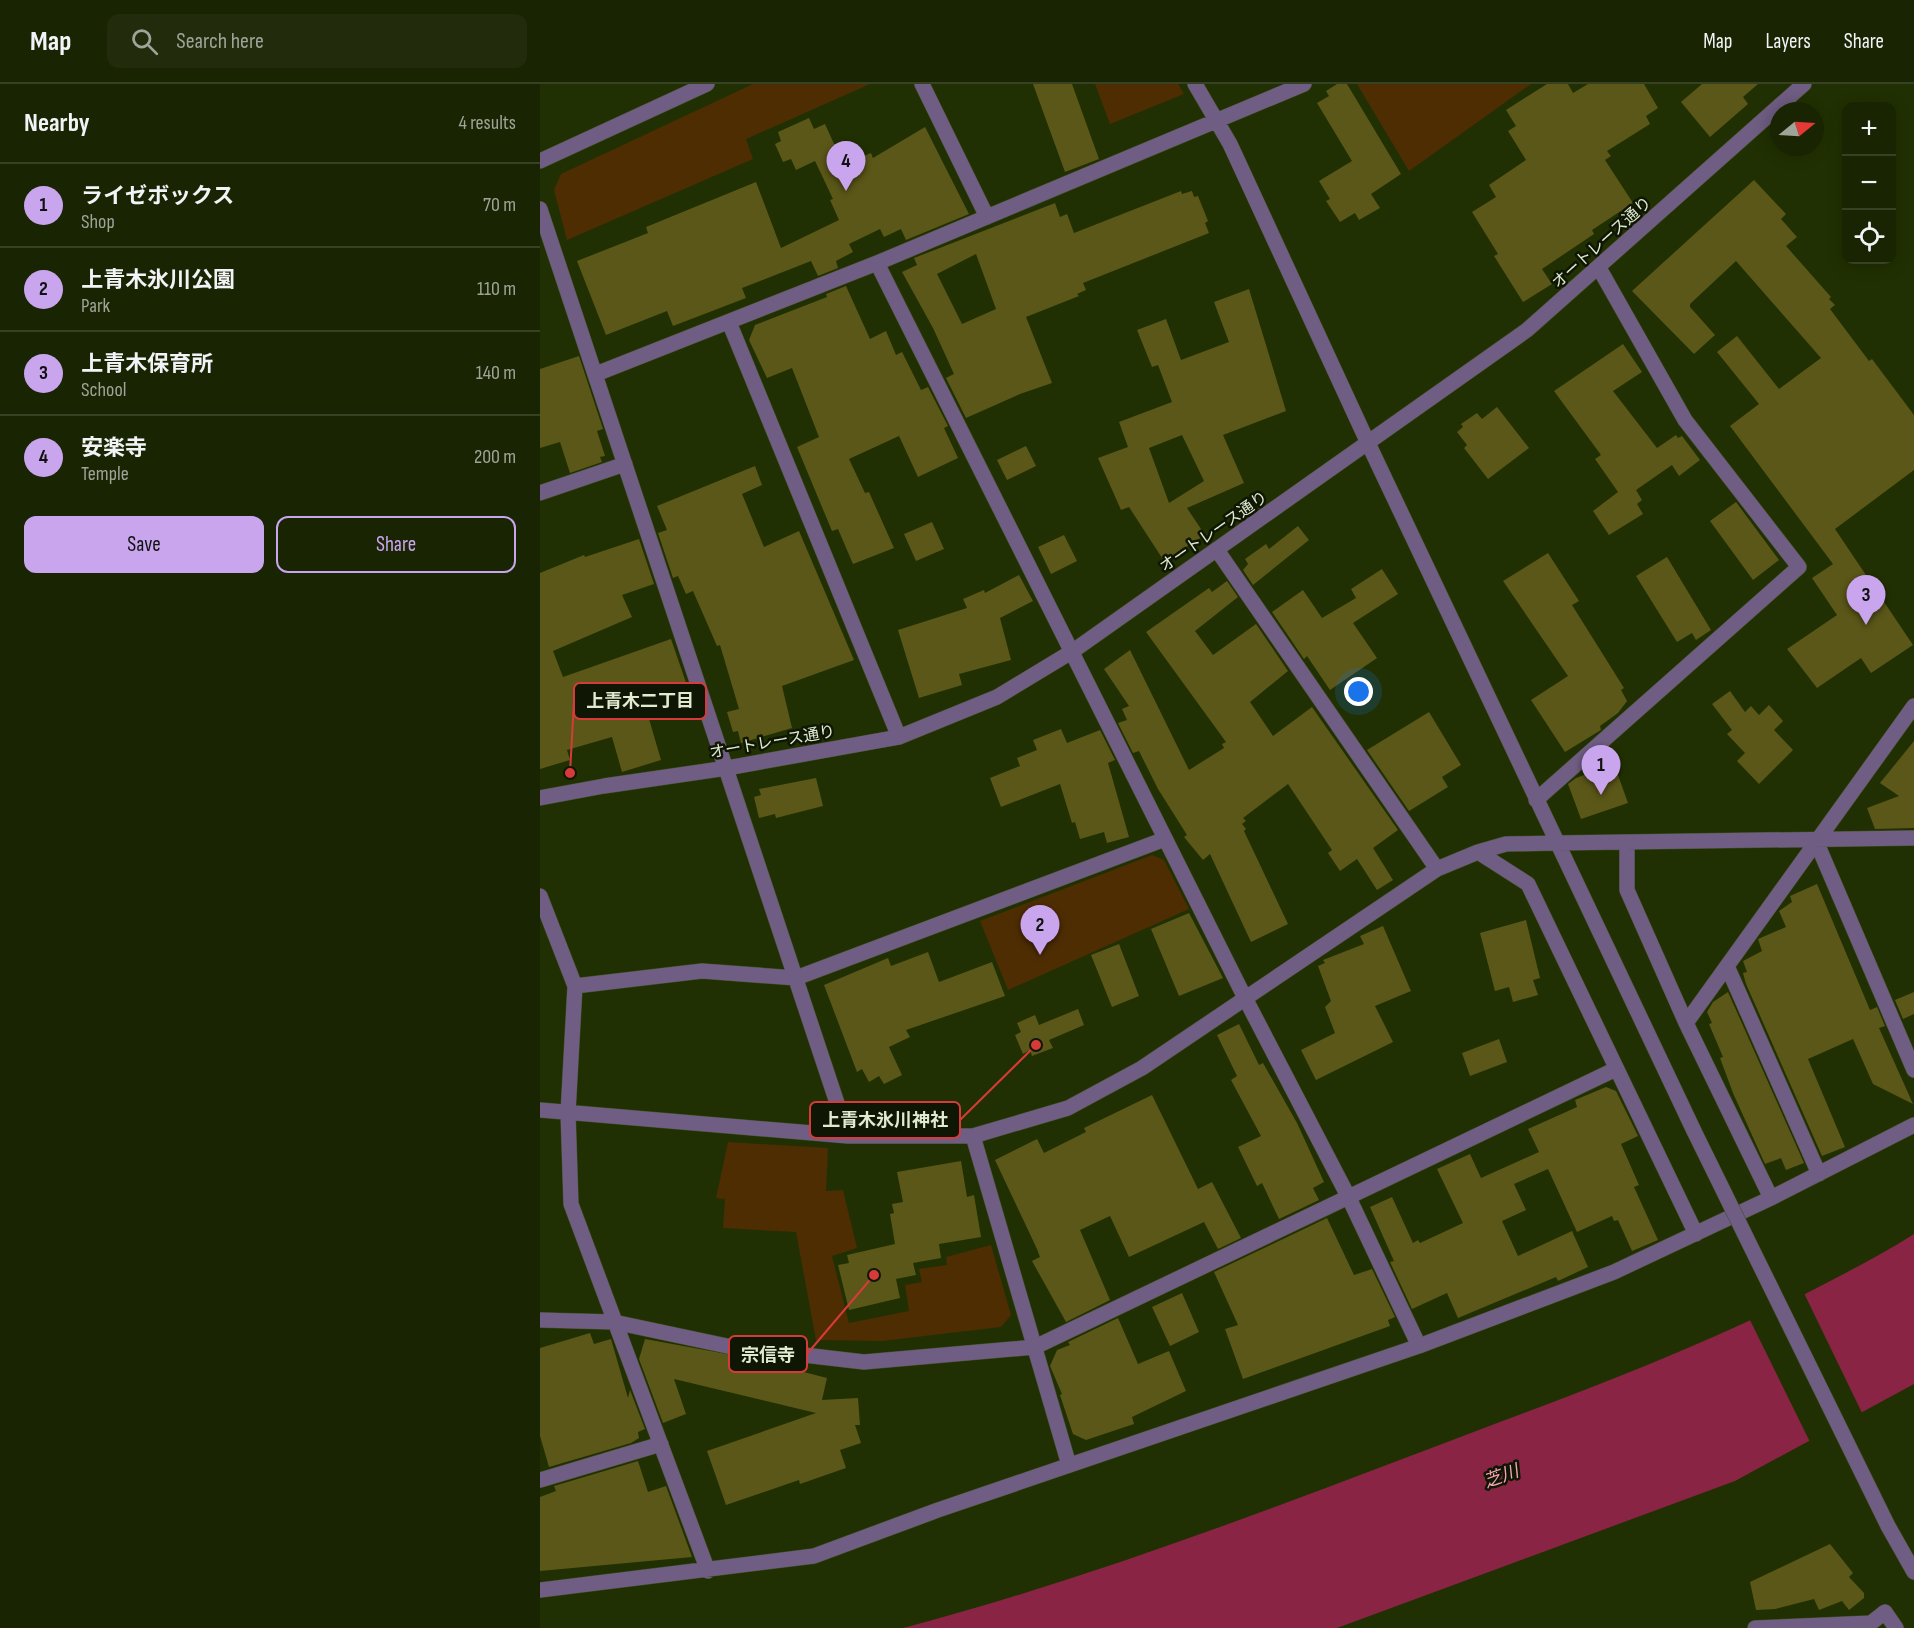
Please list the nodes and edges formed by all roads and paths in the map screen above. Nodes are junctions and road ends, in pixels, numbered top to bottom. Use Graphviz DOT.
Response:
graph roads {
  1 [pos="707,84"];
  2 [pos="922,84"];
  3 [pos="1195,84"];
  4 [pos="1304,84"];
  5 [pos="1804,84"];
  6 [pos="1217,120"];
  7 [pos="540,161"];
  8 [pos="540,209"];
  9 [pos="987,217"];
  10 [pos="877,263"];
  11 [pos="1599,268"];
  12 [pos="729,322"];
  13 [pos="596,374"];
  14 [pos="1368,443"];
  15 [pos="625,464"];
  16 [pos="540,493"];
  17 [pos="1217,550"];
  18 [pos="1073,651"];
  19 [pos="1914,706"];
  20 [pos="899,737"];
  21 [pos="727,768"];
  22 [pos="540,798"];
  23 [pos="1536,800"];
  24 [pos="1914,838"];
  25 [pos="1165,839"];
  26 [pos="1816,841"];
  27 [pos="1627,842"];
  28 [pos="1556,843"];
  29 [pos="1478,852"];
  30 [pos="1437,869"];
  31 [pos="540,896"];
  32 [pos="1727,966"];
  33 [pos="796,978"];
  34 [pos="575,986"];
  35 [pos="1244,996"];
  36 [pos="1686,1023"];
  37 [pos="1616,1069"];
  38 [pos="1914,1070"];
  39 [pos="540,1110"];
  40 [pos="568,1113"];
  41 [pos="1914,1125"];
  42 [pos="848,1136"];
  43 [pos="973,1136"];
  44 [pos="1819,1174"];
  45 [pos="1348,1197"];
  46 [pos="1771,1198"];
  47 [pos="1696,1234"];
  48 [pos="540,1320"];
  49 [pos="614,1322"];
  50 [pos="1419,1346"];
  51 [pos="1035,1347"];
  52 [pos="662,1444"];
  53 [pos="1069,1465"];
  54 [pos="540,1480"];
  55 [pos="708,1571"];
  56 [pos="1914,1572"];
  57 [pos="540,1590"];
  58 [pos="1870,1625"];
  59 [pos="1755,1628"];
  60 [pos="1896,1628"];
  1 -- 7 [label="street"];
  2 -- 9 [label="street"];
  3 -- 6 [label="street"];
  4 -- 6 [label="street"];
  5 -- 11 [label="street, オートレース通り"];
  6 -- 9 [label="street"];
  6 -- 14 [label="street"];
  8 -- 13 [label="street"];
  9 -- 10 [label="street"];
  10 -- 12 [label="street"];
  10 -- 18 [label="street"];
  11 -- 14 [label="street, オートレース通り"];
  11 -- 23 [label="street"];
  12 -- 13 [label="street"];
  12 -- 20 [label="street"];
  13 -- 15 [label="street"];
  14 -- 17 [label="street, オートレース通り"];
  14 -- 23 [label="street"];
  15 -- 16 [label="street"];
  15 -- 21 [label="street"];
  17 -- 18 [label="street, オートレース通り"];
  17 -- 30 [label="street"];
  18 -- 20 [label="street, オートレース通り"];
  18 -- 25 [label="street"];
  19 -- 26 [label="street"];
  20 -- 21 [label="street, オートレース通り"];
  21 -- 22 [label="street, オートレース通り"];
  21 -- 33 [label="street"];
  23 -- 28 [label="street"];
  24 -- 26 [label="street"];
  25 -- 33 [label="street"];
  25 -- 35 [label="street"];
  26 -- 27 [label="street"];
  26 -- 32 [label="street"];
  26 -- 38 [label="street"];
  27 -- 28 [label="street"];
  27 -- 36 [label="street"];
  28 -- 29 [label="street"];
  28 -- 56 [label="street, bridge"];
  29 -- 30 [label="street"];
  29 -- 37 [label="street"];
  30 -- 35 [label="street"];
  31 -- 34 [label="street"];
  32 -- 36 [label="street"];
  32 -- 44 [label="street"];
  33 -- 34 [label="street"];
  33 -- 42 [label="street"];
  34 -- 40 [label="street"];
  35 -- 43 [label="street"];
  35 -- 45 [label="street"];
  36 -- 46 [label="street"];
  37 -- 45 [label="street"];
  37 -- 47 [label="street"];
  39 -- 40 [label="street"];
  40 -- 42 [label="street"];
  40 -- 49 [label="street"];
  41 -- 44 [label="street"];
  42 -- 43 [label="street"];
  43 -- 51 [label="street"];
  44 -- 46 [label="street"];
  45 -- 50 [label="street"];
  45 -- 51 [label="street"];
  46 -- 47 [label="street"];
  47 -- 50 [label="street"];
  48 -- 49 [label="street"];
  49 -- 51 [label="street"];
  49 -- 52 [label="street"];
  50 -- 53 [label="street"];
  51 -- 53 [label="street"];
  52 -- 54 [label="street"];
  52 -- 55 [label="street"];
  53 -- 55 [label="street"];
  55 -- 57 [label="street"];
  58 -- 59 [label="street"];
  58 -- 60 [label="street"];
}
